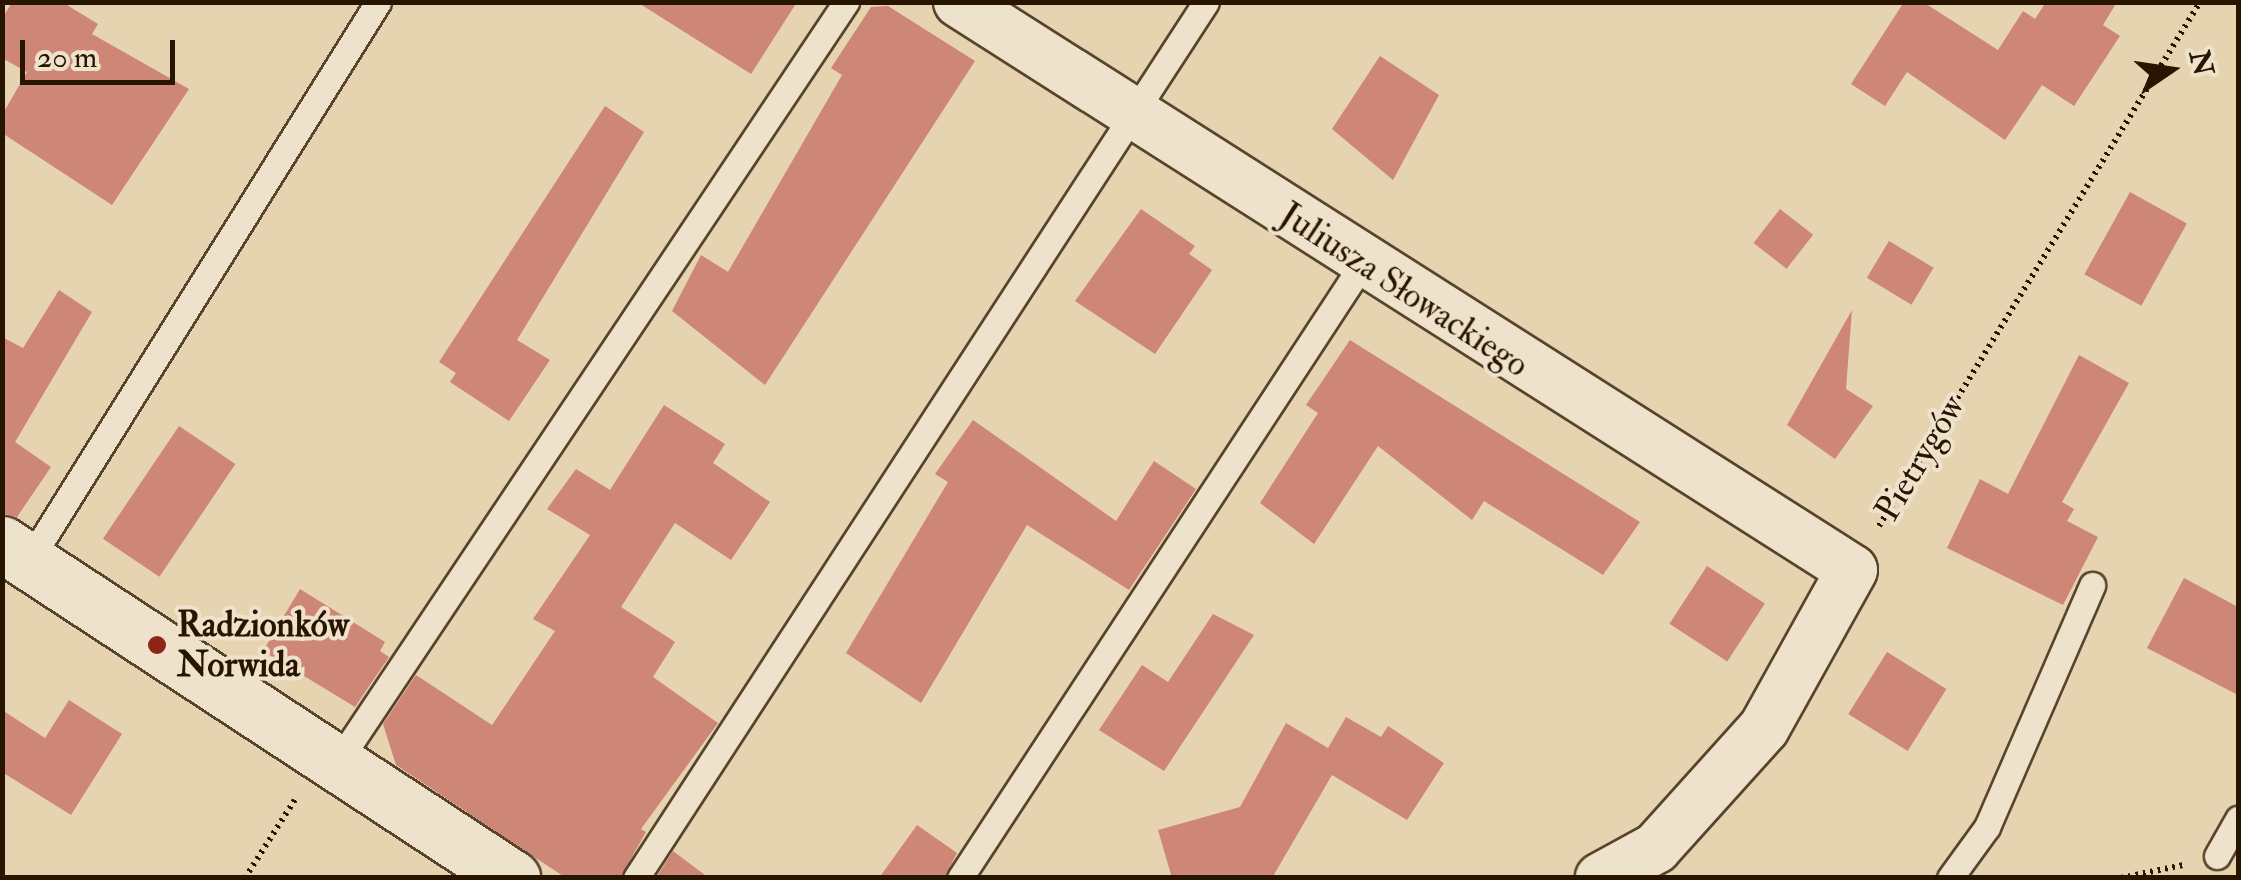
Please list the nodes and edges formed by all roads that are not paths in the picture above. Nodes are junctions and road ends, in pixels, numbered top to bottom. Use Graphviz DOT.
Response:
graph roads {
  1 [pos="378,2"];
  2 [pos="846,2"];
  3 [pos="959,2"];
  4 [pos="1206,2"];
  5 [pos="1132,114"];
  6 [pos="1364,263"];
  7 [pos="16,552"];
  8 [pos="2092,585"];
  9 [pos="330,759"];
  10 [pos="2238,818"];
  11 [pos="2216,856"];
  12 [pos="512,878"];
  13 [pos="636,878"];
  14 [pos="960,878"];
  15 [pos="1601,878"];
  16 [pos="1950,878"];
  1 -- 7 [label="lane"];
  2 -- 9 [label="lane"];
  3 -- 5 [label="street, Juliusza Słowackiego"];
  4 -- 5 [label="lane"];
  5 -- 6 [label="street, Juliusza Słowackiego"];
  5 -- 13 [label="lane"];
  6 -- 14 [label="lane"];
  6 -- 15 [label="street, Juliusza Słowackiego"];
  7 -- 9 [label="street"];
  8 -- 16 [label="lane"];
  9 -- 12 [label="street"];
  10 -- 11 [label="lane"];
}
